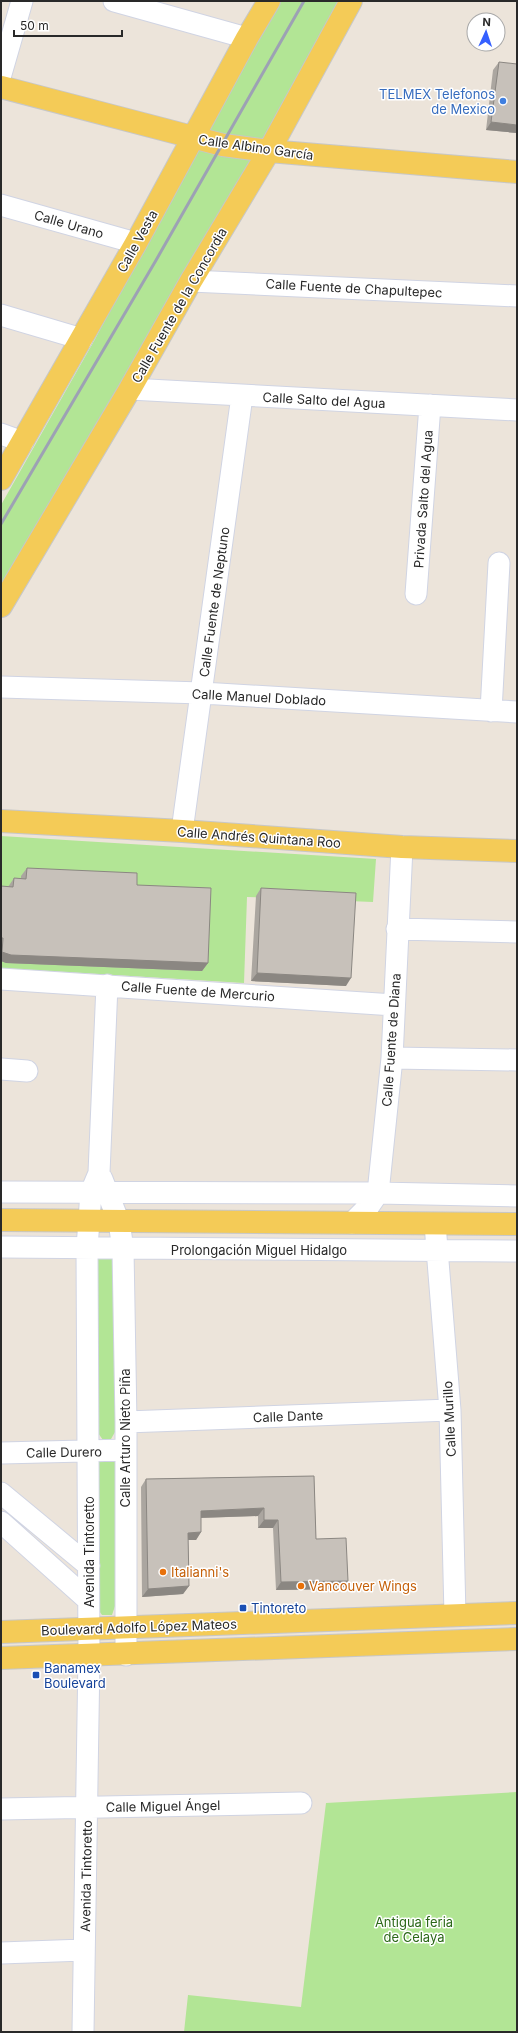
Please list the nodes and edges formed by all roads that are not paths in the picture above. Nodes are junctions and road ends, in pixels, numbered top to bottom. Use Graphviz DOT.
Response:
graph roads {
  1 [pos="22,1"];
  2 [pos="114,1"];
  3 [pos="269,1"];
  4 [pos="351,1"];
  5 [pos="247,38"];
  6 [pos="1,74"];
  7 [pos="1,87"];
  8 [pos="194,138"];
  9 [pos="269,151"];
  10 [pos="517,172"];
  11 [pos="1,205"];
  12 [pos="136,243"];
  13 [pos="191,281"];
  14 [pos="517,296"];
  15 [pos="1,315"];
  16 [pos="82,339"];
  17 [pos="130,389"];
  18 [pos="242,396"];
  19 [pos="430,405"];
  20 [pos="517,410"];
  21 [pos="1,434"];
  22 [pos="23,442"];
  23 [pos="1,479"];
  24 [pos="499,563"];
  25 [pos="416,594"];
  26 [pos="1,606"];
  27 [pos="1,687"];
  28 [pos="202,693"];
  29 [pos="491,711"];
  30 [pos="517,712"];
  31 [pos="1,821"];
  32 [pos="182,831"];
  33 [pos="402,847"];
  34 [pos="517,851"];
  35 [pos="397,929"];
  36 [pos="517,932"];
  37 [pos="1,979"];
  38 [pos="108,985"];
  39 [pos="394,1005"];
  40 [pos="392,1058"];
  41 [pos="517,1060"];
  42 [pos="1,1069"];
  43 [pos="27,1071"];
  44 [pos="99,1186"];
  45 [pos="1,1192"];
  46 [pos="378,1193"];
  47 [pos="517,1196"];
  48 [pos="1,1220"];
  49 [pos="90,1221"];
  50 [pos="119,1222"];
  51 [pos="352,1223"];
  52 [pos="435,1224"];
  53 [pos="517,1224"];
  54 [pos="1,1247"];
  55 [pos="87,1248"];
  56 [pos="123,1249"];
  57 [pos="437,1251"];
  58 [pos="517,1251"];
  59 [pos="450,1410"];
  60 [pos="126,1422"];
  61 [pos="126,1450"];
  62 [pos="89,1452"];
  63 [pos="1,1453"];
  64 [pos="1,1493"];
  65 [pos="1,1522"];
  66 [pos="89,1566"];
  67 [pos="88,1600"];
  68 [pos="517,1613"];
  69 [pos="455,1615"];
  70 [pos="125,1628"];
  71 [pos="89,1629"];
  72 [pos="1,1632"];
  73 [pos="517,1639"];
  74 [pos="126,1654"];
  75 [pos="89,1656"];
  76 [pos="1,1658"];
  77 [pos="301,1803"];
  78 [pos="87,1808"];
  79 [pos="1,1810"];
  80 [pos="84,1950"];
  81 [pos="1,1953"];
  82 [pos="83,2032"];
  1 -- 6 [label="street"];
  2 -- 5 [label="street"];
  3 -- 5 [label="main road, Calle Vesta"];
  4 -- 9 [label="main road, Calle Fuente de la Concordia"];
  5 -- 8 [label="main road, Calle Vesta"];
  7 -- 8 [label="main road, Calle Albino García"];
  8 -- 9 [label="main road, Calle Albino García"];
  8 -- 12 [label="main road, Calle Vesta"];
  9 -- 10 [label="main road, Calle Albino García"];
  9 -- 13 [label="main road, Calle Fuente de la Concordia"];
  11 -- 12 [label="street, Calle Urano"];
  12 -- 16 [label="main road, Calle Vesta"];
  13 -- 14 [label="street, Calle Fuente de Chapultepec"];
  13 -- 17 [label="main road, Calle Fuente de la Concordia"];
  15 -- 16 [label="street"];
  16 -- 22 [label="main road, Calle Vesta"];
  17 -- 18 [label="street, Calle Salto del Agua"];
  17 -- 26 [label="main road, Calle Fuente de la Concordia"];
  18 -- 19 [label="street, Calle Salto del Agua"];
  18 -- 28 [label="street, Calle Fuente de Neptuno"];
  19 -- 20 [label="street, Calle Salto del Agua"];
  19 -- 25 [label="street, Privada Salto del Agua"];
  21 -- 22 [label="street"];
  22 -- 23 [label="main road, Calle Vesta"];
  24 -- 29 [label="street"];
  27 -- 28 [label="street, Calle Manuel Doblado"];
  28 -- 29 [label="street, Calle Manuel Doblado"];
  28 -- 32 [label="street, Calle Fuente de Neptuno"];
  29 -- 30 [label="street, Calle Manuel Doblado"];
  31 -- 32 [label="main road, Calle Andrés Quintana Roo"];
  32 -- 33 [label="main road, Calle Andrés Quintana Roo"];
  33 -- 34 [label="main road, Calle Andrés Quintana Roo"];
  33 -- 35 [label="street, Calle Fuente de Diana"];
  35 -- 36 [label="street"];
  35 -- 39 [label="street, Calle Fuente de Diana"];
  37 -- 38 [label="street, Calle Fuente de Mercurio"];
  38 -- 39 [label="street, Calle Fuente de Mercurio"];
  38 -- 44 [label="street, Avenida Tintoretto"];
  39 -- 40 [label="street, Calle Fuente de Diana"];
  40 -- 41 [label="street"];
  40 -- 46 [label="street, Calle Fuente de Diana"];
  42 -- 43 [label="street"];
  44 -- 45 [label="street"];
  44 -- 46 [label="street"];
  44 -- 49 [label="street, Avenida Tintoretto"];
  44 -- 50 [label="street"];
  46 -- 47 [label="street"];
  46 -- 51 [label="street"];
  48 -- 49 [label="main road, Prolongación Miguel Hidalgo"];
  49 -- 50 [label="main road, Prolongación Miguel Hidalgo"];
  49 -- 55 [label="street, Avenida Tintoretto"];
  50 -- 51 [label="main road, Prolongación Miguel Hidalgo"];
  50 -- 56 [label="street, Calle Arturo Nieto Piña"];
  51 -- 52 [label="main road, Prolongación Miguel Hidalgo"];
  52 -- 53 [label="main road, Prolongación Miguel Hidalgo"];
  52 -- 57 [label="street, Calle Murillo"];
  54 -- 55 [label="street, Prolongación Miguel Hidalgo"];
  55 -- 56 [label="street, Prolongación Miguel Hidalgo"];
  55 -- 62 [label="street, Avenida Tintoretto"];
  56 -- 57 [label="street, Prolongación Miguel Hidalgo"];
  56 -- 60 [label="street, Calle Arturo Nieto Piña"];
  57 -- 58 [label="street, Prolongación Miguel Hidalgo"];
  57 -- 59 [label="street, Calle Murillo"];
  59 -- 60 [label="street, Calle Dante"];
  59 -- 69 [label="street, Calle Murillo"];
  60 -- 61 [label="street, Calle Arturo Nieto Piña"];
  61 -- 62 [label="street, Calle Durero"];
  61 -- 70 [label="street, Calle Arturo Nieto Piña"];
  62 -- 63 [label="street, Calle Durero"];
  62 -- 66 [label="street, Avenida Tintoretto"];
  64 -- 66 [label="street"];
  65 -- 67 [label="street"];
  66 -- 67 [label="street, Avenida Tintoretto"];
  67 -- 71 [label="street, Avenida Tintoretto"];
  68 -- 69 [label="main road, Boulevard Adolfo López Mateos"];
  69 -- 70 [label="main road, Boulevard Adolfo López Mateos"];
  70 -- 71 [label="main road, Boulevard Adolfo López Mateos"];
  70 -- 74 [label="street, Calle Arturo Nieto Piña"];
  71 -- 72 [label="main road, Boulevard Adolfo López Mateos"];
  71 -- 75 [label="street, Avenida Tintoretto"];
  73 -- 74 [label="main road, Boulevard Adolfo López Mateos"];
  74 -- 75 [label="main road, Boulevard Adolfo López Mateos"];
  75 -- 76 [label="main road, Boulevard Adolfo López Mateos"];
  75 -- 78 [label="street, Avenida Tintoretto"];
  77 -- 78 [label="street, Calle Miguel Ángel"];
  78 -- 79 [label="street, Calle Miguel Ángel"];
  78 -- 80 [label="street, Avenida Tintoretto"];
  80 -- 81 [label="street"];
  80 -- 82 [label="street, Avenida Tintoretto"];
}
